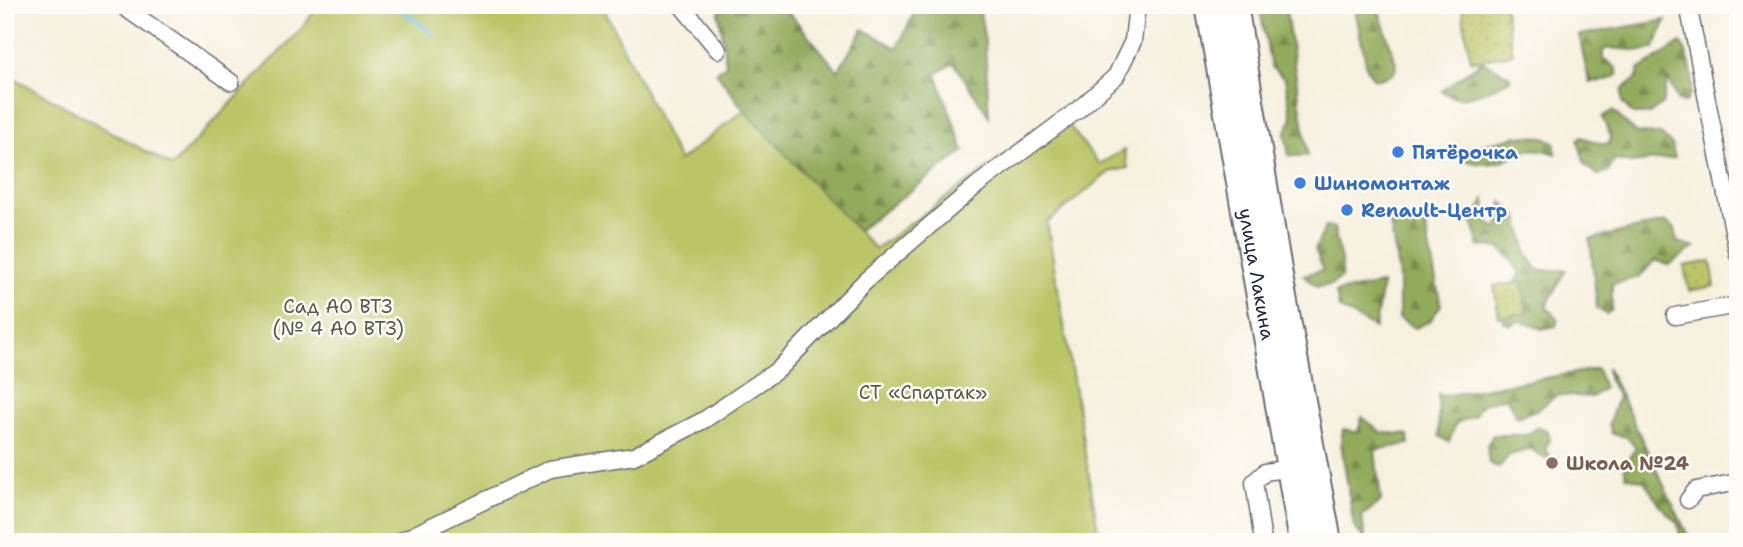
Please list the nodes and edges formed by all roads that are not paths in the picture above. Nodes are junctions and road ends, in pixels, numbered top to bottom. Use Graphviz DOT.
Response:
graph roads {
  1 [pos="121,5"];
  2 [pos="681,5"];
  3 [pos="1137,5"];
  4 [pos="1210,5"];
  5 [pos="1233,5"];
  6 [pos="1688,5"];
  7 [pos="718,50"];
  8 [pos="231,82"];
  9 [pos="1738,255"];
  10 [pos="1738,304"];
  11 [pos="1675,316"];
  12 [pos="1290,468"];
  13 [pos="1738,482"];
  14 [pos="1688,500"];
  15 [pos="399,542"];
  16 [pos="1263,542"];
  17 [pos="1304,542"];
  18 [pos="1327,542"];
  1 -- 8 [label="street"];
  2 -- 7 [label="street"];
  3 -- 15 [label="street"];
  4 -- 12 [label="highway, улица Лакина"];
  5 -- 18 [label="highway, улица Лакина"];
  6 -- 9 [label="street"];
  10 -- 11 [label="street"];
  12 -- 16 [label="street"];
  12 -- 17 [label="highway, улица Лакина"];
  13 -- 14 [label="street"];
}
